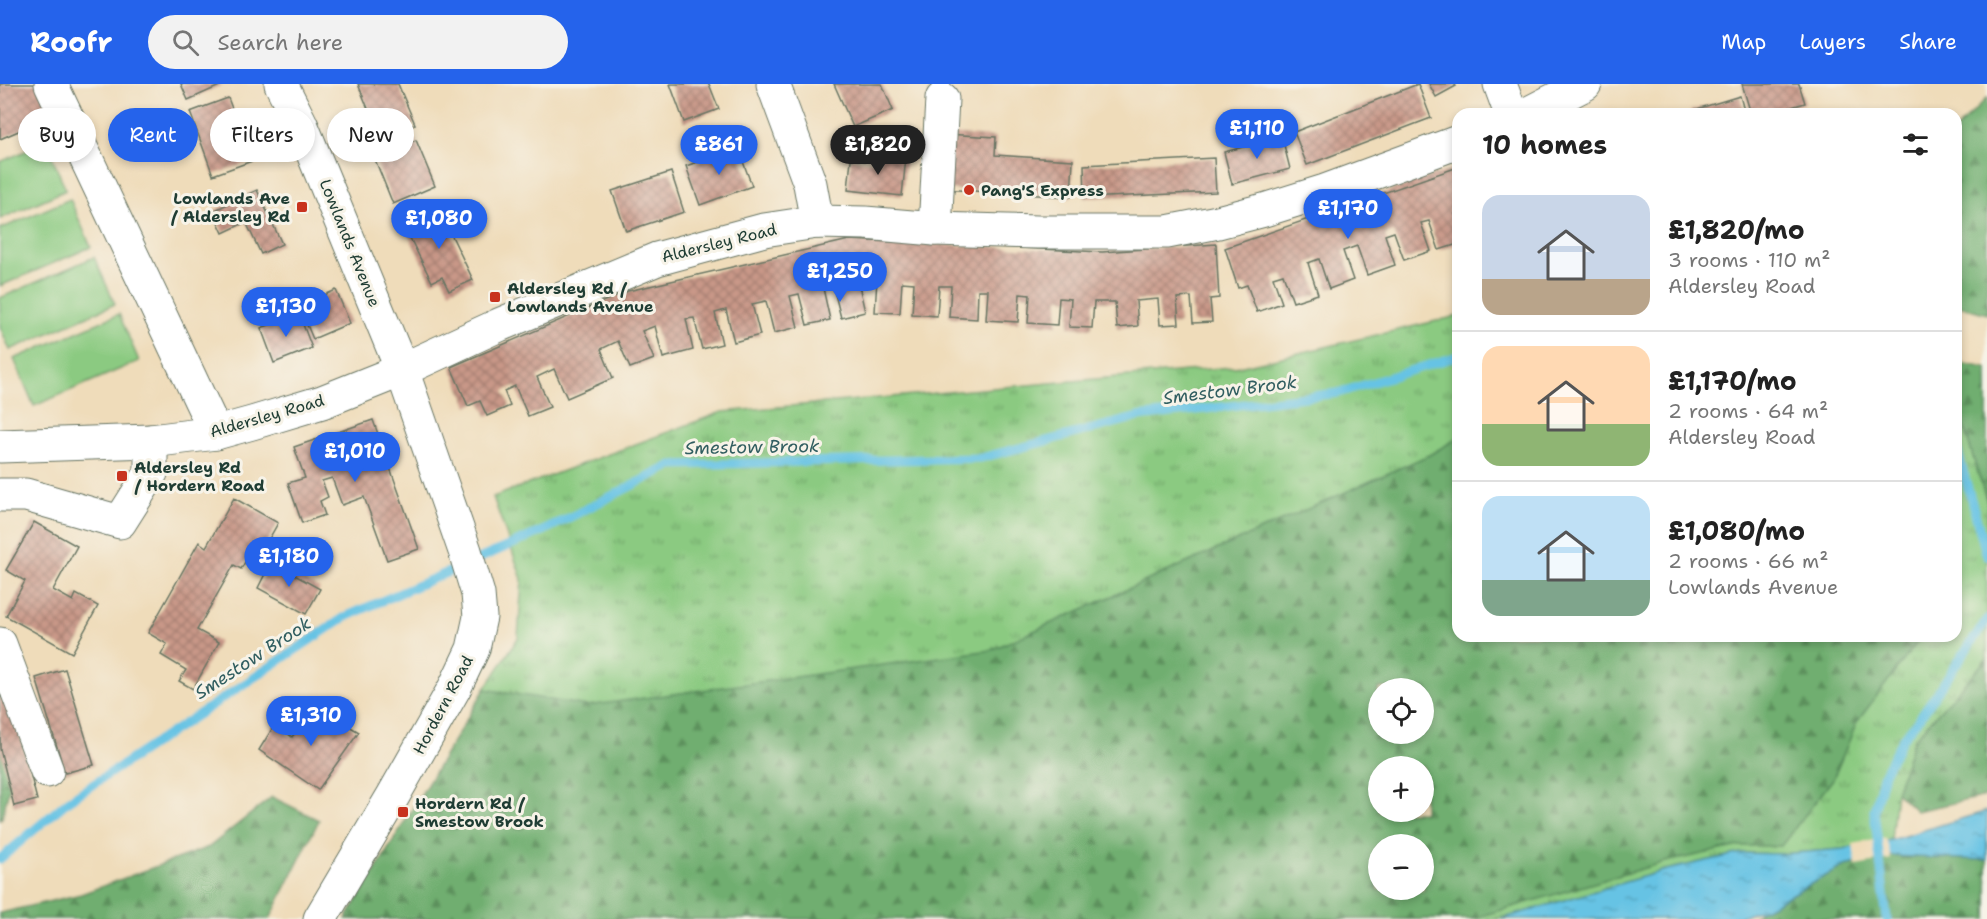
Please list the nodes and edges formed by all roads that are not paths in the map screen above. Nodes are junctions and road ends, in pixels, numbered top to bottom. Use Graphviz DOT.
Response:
graph roads {
  1 [pos="51,84"];
  2 [pos="281,84"];
  3 [pos="772,84"];
  4 [pos="1500,84"];
  5 [pos="1585,84"];
  6 [pos="942,99"];
  7 [pos="1509,108"];
  8 [pos="1539,108"];
  9 [pos="1452,144"];
  10 [pos="818,222"];
  11 [pos="935,229"];
  12 [pos="402,370"];
  13 [pos="216,433"];
  14 [pos="151,441"];
  15 [pos="0,446"];
  16 [pos="0,495"];
  17 [pos="0,644"];
  18 [pos="47,771"];
  19 [pos="320,919"];
  1 -- 13 [label="street"];
  2 -- 12 [label="street, Lowlands Avenue"];
  3 -- 10 [label="street"];
  4 -- 7 [label="street"];
  5 -- 8 [label="street"];
  6 -- 11 [label="street"];
  9 -- 11 [label="street, Aldersley Road"];
  10 -- 11 [label="street, Aldersley Road"];
  10 -- 12 [label="street, Aldersley Road"];
  12 -- 13 [label="street, Aldersley Road"];
  12 -- 19 [label="street, Hordern Road"];
  13 -- 14 [label="street, Aldersley Road"];
  14 -- 15 [label="street, Aldersley Road"];
  14 -- 16 [label="street"];
  17 -- 18 [label="street"];
}
